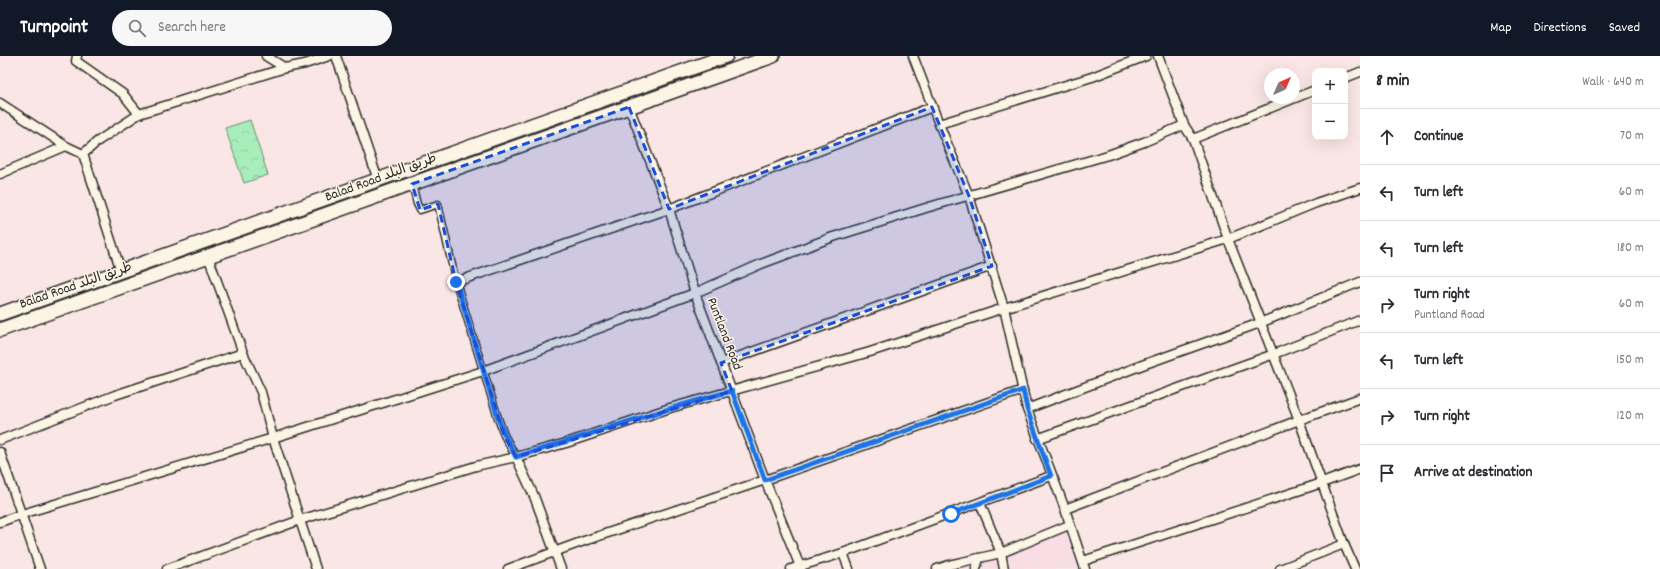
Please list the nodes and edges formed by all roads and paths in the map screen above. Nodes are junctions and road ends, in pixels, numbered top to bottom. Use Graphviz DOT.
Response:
graph roads {
  1 [pos="77,56"];
  2 [pos="266,56"];
  3 [pos="329,56"];
  4 [pos="336,56"];
  5 [pos="726,56"];
  6 [pos="773,56"];
  7 [pos="913,56"];
  8 [pos="1146,56"];
  9 [pos="1158,56"];
  10 [pos="285,68"];
  11 [pos="1360,72"];
  12 [pos="1348,77"];
  13 [pos="1312,91"];
  14 [pos="0,103"];
  15 [pos="629,107"];
  16 [pos="932,107"];
  17 [pos="138,114"];
  18 [pos="939,124"];
  19 [pos="1184,125"];
  20 [pos="1193,139"];
  21 [pos="66,146"];
  22 [pos="83,154"];
  23 [pos="0,174"];
  24 [pos="378,180"];
  25 [pos="412,184"];
  26 [pos="1360,188"];
  27 [pos="969,196"];
  28 [pos="669,209"];
  29 [pos="1228,239"];
  30 [pos="208,256"];
  31 [pos="992,266"];
  32 [pos="121,271"];
  33 [pos="456,282"];
  34 [pos="1360,282"];
  35 [pos="695,293"];
  36 [pos="1004,308"];
  37 [pos="0,314"];
  38 [pos="1360,320"];
  39 [pos="1260,323"];
  40 [pos="0,330"];
  41 [pos="243,353"];
  42 [pos="1274,354"];
  43 [pos="721,363"];
  44 [pos="483,371"];
  45 [pos="1023,390"];
  46 [pos="732,391"];
  47 [pos="1360,398"];
  48 [pos="1027,409"];
  49 [pos="1299,420"];
  50 [pos="273,438"];
  51 [pos="1037,439"];
  52 [pos="0,440"];
  53 [pos="0,452"];
  54 [pos="516,457"];
  55 [pos="1360,469"];
  56 [pos="1051,476"];
  57 [pos="765,480"];
  58 [pos="1322,483"];
  59 [pos="980,503"];
  60 [pos="1065,509"];
  61 [pos="22,514"];
  62 [pos="300,520"];
  63 [pos="0,522"];
  64 [pos="1069,525"];
  65 [pos="1344,544"];
  66 [pos="556,552"];
  67 [pos="844,553"];
  68 [pos="1001,553"];
  69 [pos="978,558"];
  70 [pos="1084,565"];
  71 [pos="800,567"];
  72 [pos="40,569"];
  73 [pos="167,569"];
  74 [pos="316,569"];
  75 [pos="508,569"];
  76 [pos="561,569"];
  77 [pos="791,569"];
  78 [pos="848,569"];
  79 [pos="938,569"];
  80 [pos="976,569"];
  81 [pos="1004,569"];
  82 [pos="1280,569"];
  83 [pos="1355,569"];
  1 -- 17 [label="street"];
  2 -- 10 [label="street"];
  3 -- 10 [label="street"];
  4 -- 24 [label="street"];
  5 -- 24 [label="highway, Balad Road طريق البلد"];
  6 -- 15 [label="highway, Balad Road طريق البلد"];
  7 -- 16 [label="street"];
  8 -- 18 [label="street"];
  9 -- 19 [label="street"];
  10 -- 17 [label="street"];
  11 -- 12 [label="street"];
  13 -- 20 [label="street"];
  14 -- 21 [label="street"];
  15 -- 25 [label="highway, Balad Road طريق البلد"];
  15 -- 28 [label="street, Puntland Road"];
  16 -- 18 [label="street"];
  16 -- 28 [label="street"];
  17 -- 22 [label="street"];
  18 -- 27 [label="street"];
  19 -- 20 [label="street"];
  19 -- 27 [label="street"];
  20 -- 29 [label="street"];
  21 -- 22 [label="street"];
  21 -- 23 [label="street"];
  22 -- 32 [label="street"];
  24 -- 32 [label="highway, Balad Road طريق البلد"];
  25 -- 30 [label="highway, Balad Road طريق البلد"];
  25 -- 33 [label="street"];
  26 -- 29 [label="street"];
  27 -- 31 [label="street"];
  27 -- 35 [label="street"];
  28 -- 33 [label="street"];
  28 -- 35 [label="street, Puntland Road"];
  29 -- 36 [label="street"];
  29 -- 39 [label="street"];
  30 -- 40 [label="highway, Balad Road طريق البلد"];
  30 -- 41 [label="street"];
  31 -- 36 [label="street"];
  31 -- 43 [label="street"];
  32 -- 37 [label="highway, Balad Road طريق البلد"];
  33 -- 44 [label="street"];
  34 -- 39 [label="street"];
  35 -- 43 [label="street, Puntland Road"];
  35 -- 44 [label="street"];
  36 -- 45 [label="street"];
  36 -- 46 [label="street"];
  38 -- 42 [label="street"];
  39 -- 42 [label="street"];
  39 -- 48 [label="street"];
  41 -- 50 [label="street"];
  41 -- 52 [label="street"];
  42 -- 49 [label="street"];
  42 -- 51 [label="street"];
  43 -- 46 [label="street, Puntland Road"];
  44 -- 50 [label="street"];
  44 -- 54 [label="street"];
  45 -- 48 [label="street"];
  45 -- 57 [label="street"];
  46 -- 54 [label="street"];
  46 -- 57 [label="street, Puntland Road"];
  47 -- 49 [label="street"];
  48 -- 51 [label="street"];
  49 -- 58 [label="street"];
  49 -- 60 [label="street"];
  50 -- 61 [label="street"];
  50 -- 62 [label="street"];
  51 -- 56 [label="street"];
  53 -- 61 [label="street"];
  54 -- 62 [label="street"];
  54 -- 66 [label="street"];
  55 -- 58 [label="street"];
  56 -- 59 [label="street"];
  56 -- 60 [label="street"];
  57 -- 66 [label="street"];
  57 -- 71 [label="street, Puntland Road"];
  58 -- 65 [label="street"];
  58 -- 70 [label="street"];
  59 -- 67 [label="street"];
  59 -- 68 [label="street"];
  60 -- 64 [label="street"];
  61 -- 63 [label="street"];
  61 -- 72 [label="street"];
  62 -- 73 [label="street"];
  62 -- 74 [label="street"];
  64 -- 68 [label="street"];
  64 -- 70 [label="street"];
  65 -- 82 [label="street"];
  65 -- 83 [label="street"];
  66 -- 75 [label="street"];
  66 -- 76 [label="street"];
  67 -- 71 [label="street"];
  67 -- 78 [label="street"];
  68 -- 69 [label="street"];
  68 -- 81 [label="street"];
  69 -- 79 [label="street"];
  69 -- 80 [label="street"];
  71 -- 77 [label="street"];
}
